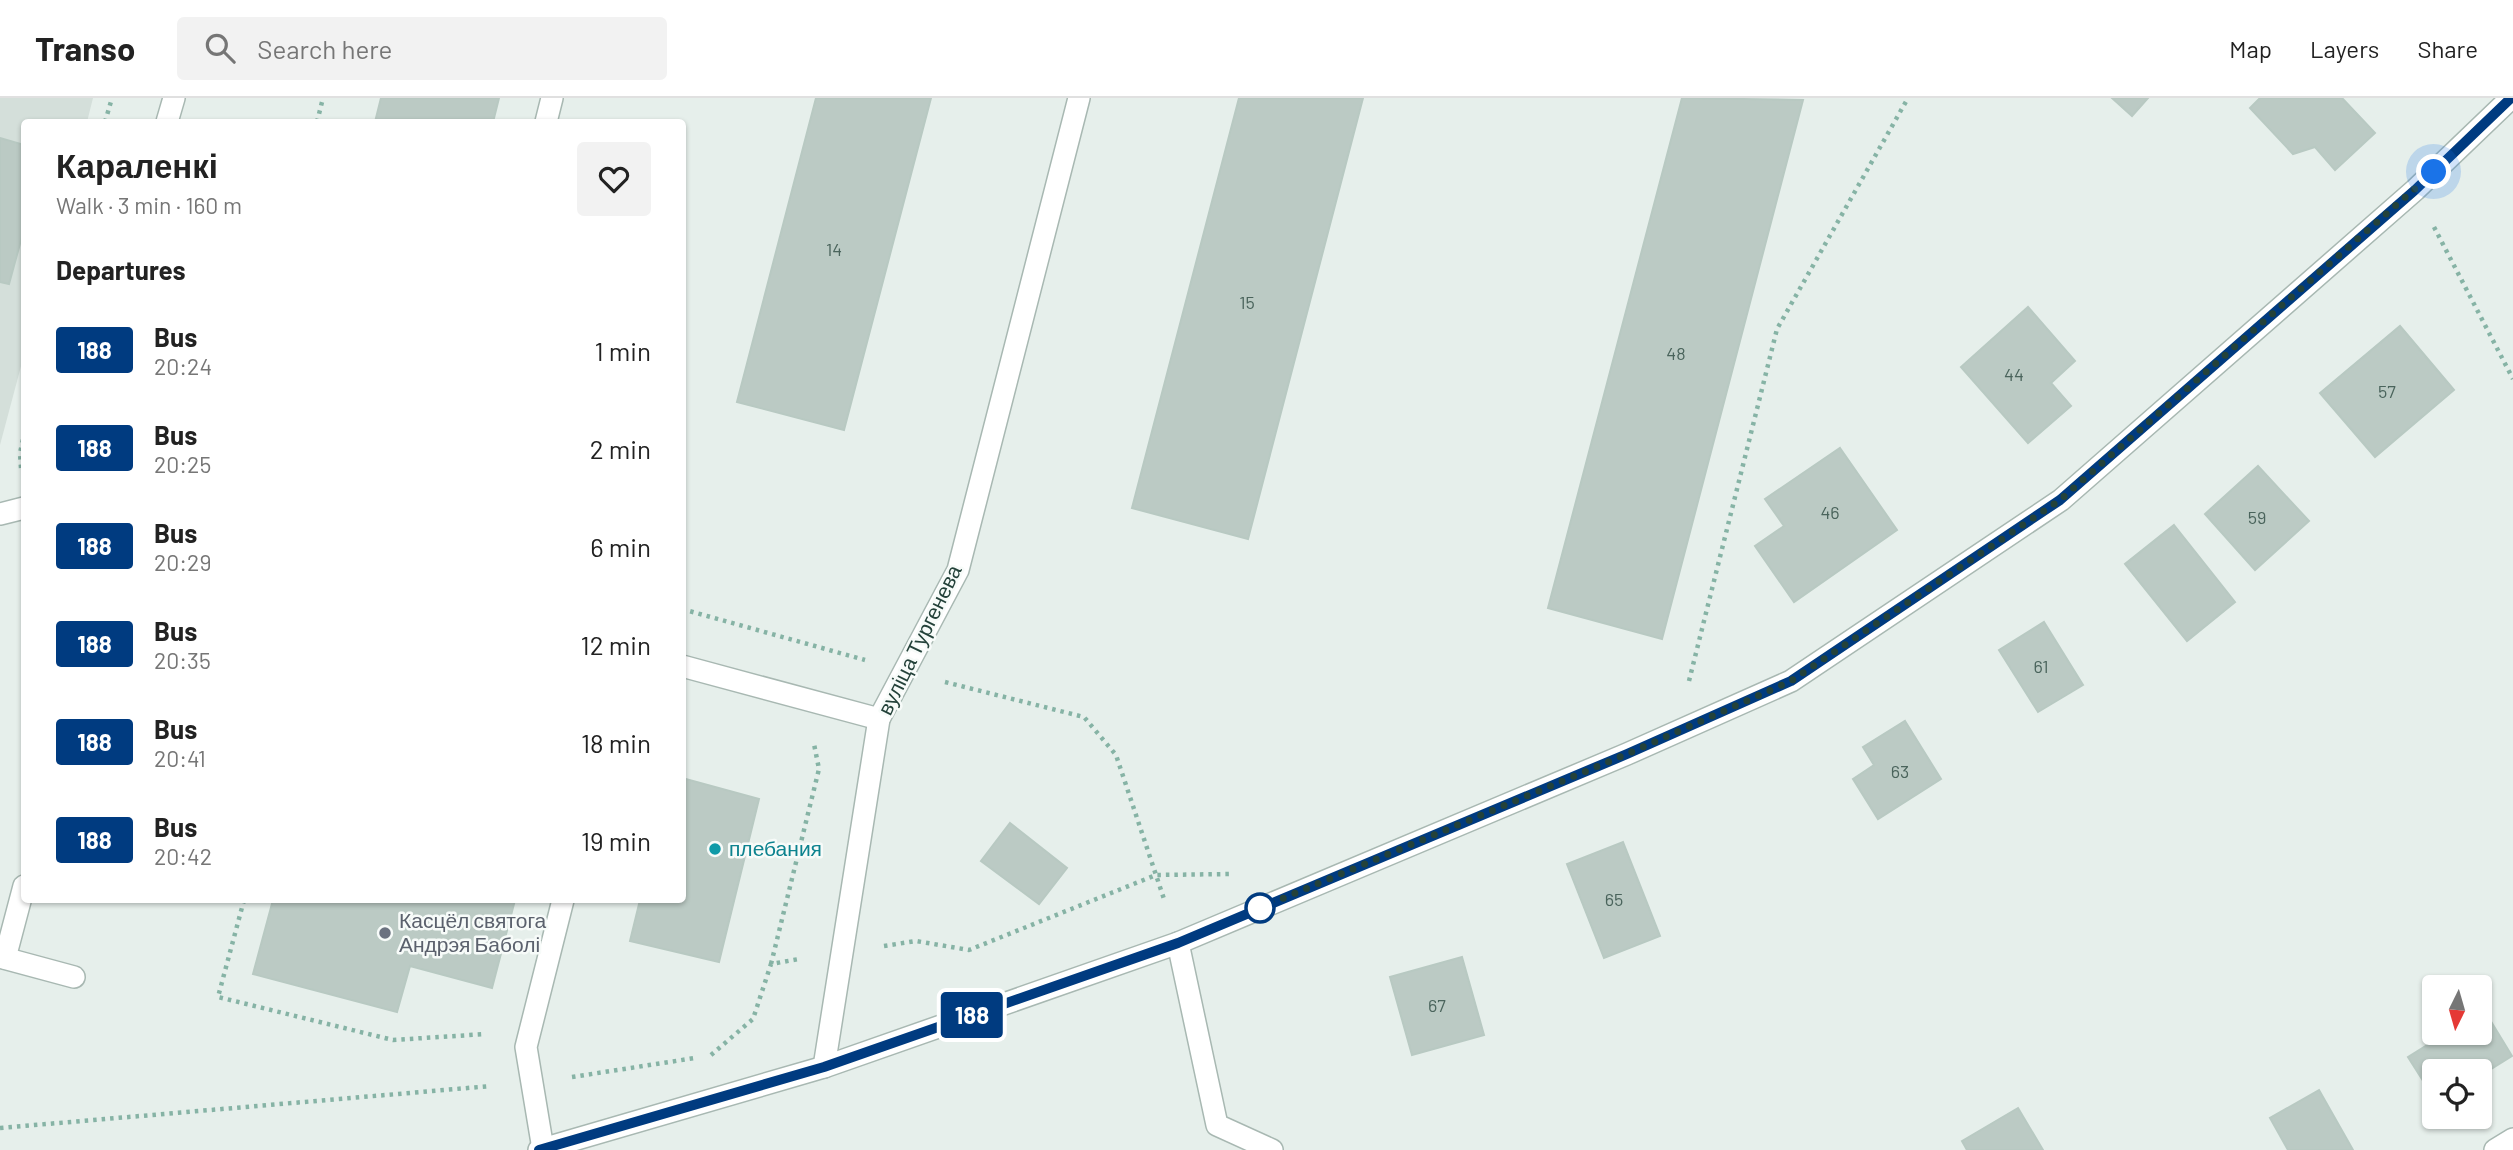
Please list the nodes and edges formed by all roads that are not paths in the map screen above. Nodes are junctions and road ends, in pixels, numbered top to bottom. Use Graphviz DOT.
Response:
graph roads {
  1 [pos="174,98"];
  2 [pos="552,98"];
  3 [pos="1079,98"];
  4 [pos="2511,98"];
  5 [pos="168,119"];
  6 [pos="547,119"];
  7 [pos="21,509"];
  8 [pos="0,514"];
  9 [pos="686,667"];
  10 [pos="880,719"];
  11 [pos="21,896"];
  12 [pos="562,903"];
  13 [pos="1178,943"];
  14 [pos="2,958"];
  15 [pos="74,977"];
  16 [pos="824,1067"];
  17 [pos="2513,1139"];
  18 [pos="541,1150"];
  19 [pos="1272,1150"];
  20 [pos="2495,1150"];
  1 -- 5 [label="street"];
  2 -- 6 [label="street"];
  3 -- 10 [label="street, вуліца Тургенева"];
  4 -- 13 [label="street"];
  7 -- 8 [label="street"];
  9 -- 10 [label="street"];
  10 -- 16 [label="street, вуліца Тургенева"];
  11 -- 14 [label="street"];
  12 -- 18 [label="street"];
  13 -- 16 [label="street"];
  13 -- 19 [label="street"];
  14 -- 15 [label="street"];
  16 -- 18 [label="street"];
  17 -- 20 [label="street"];
}
